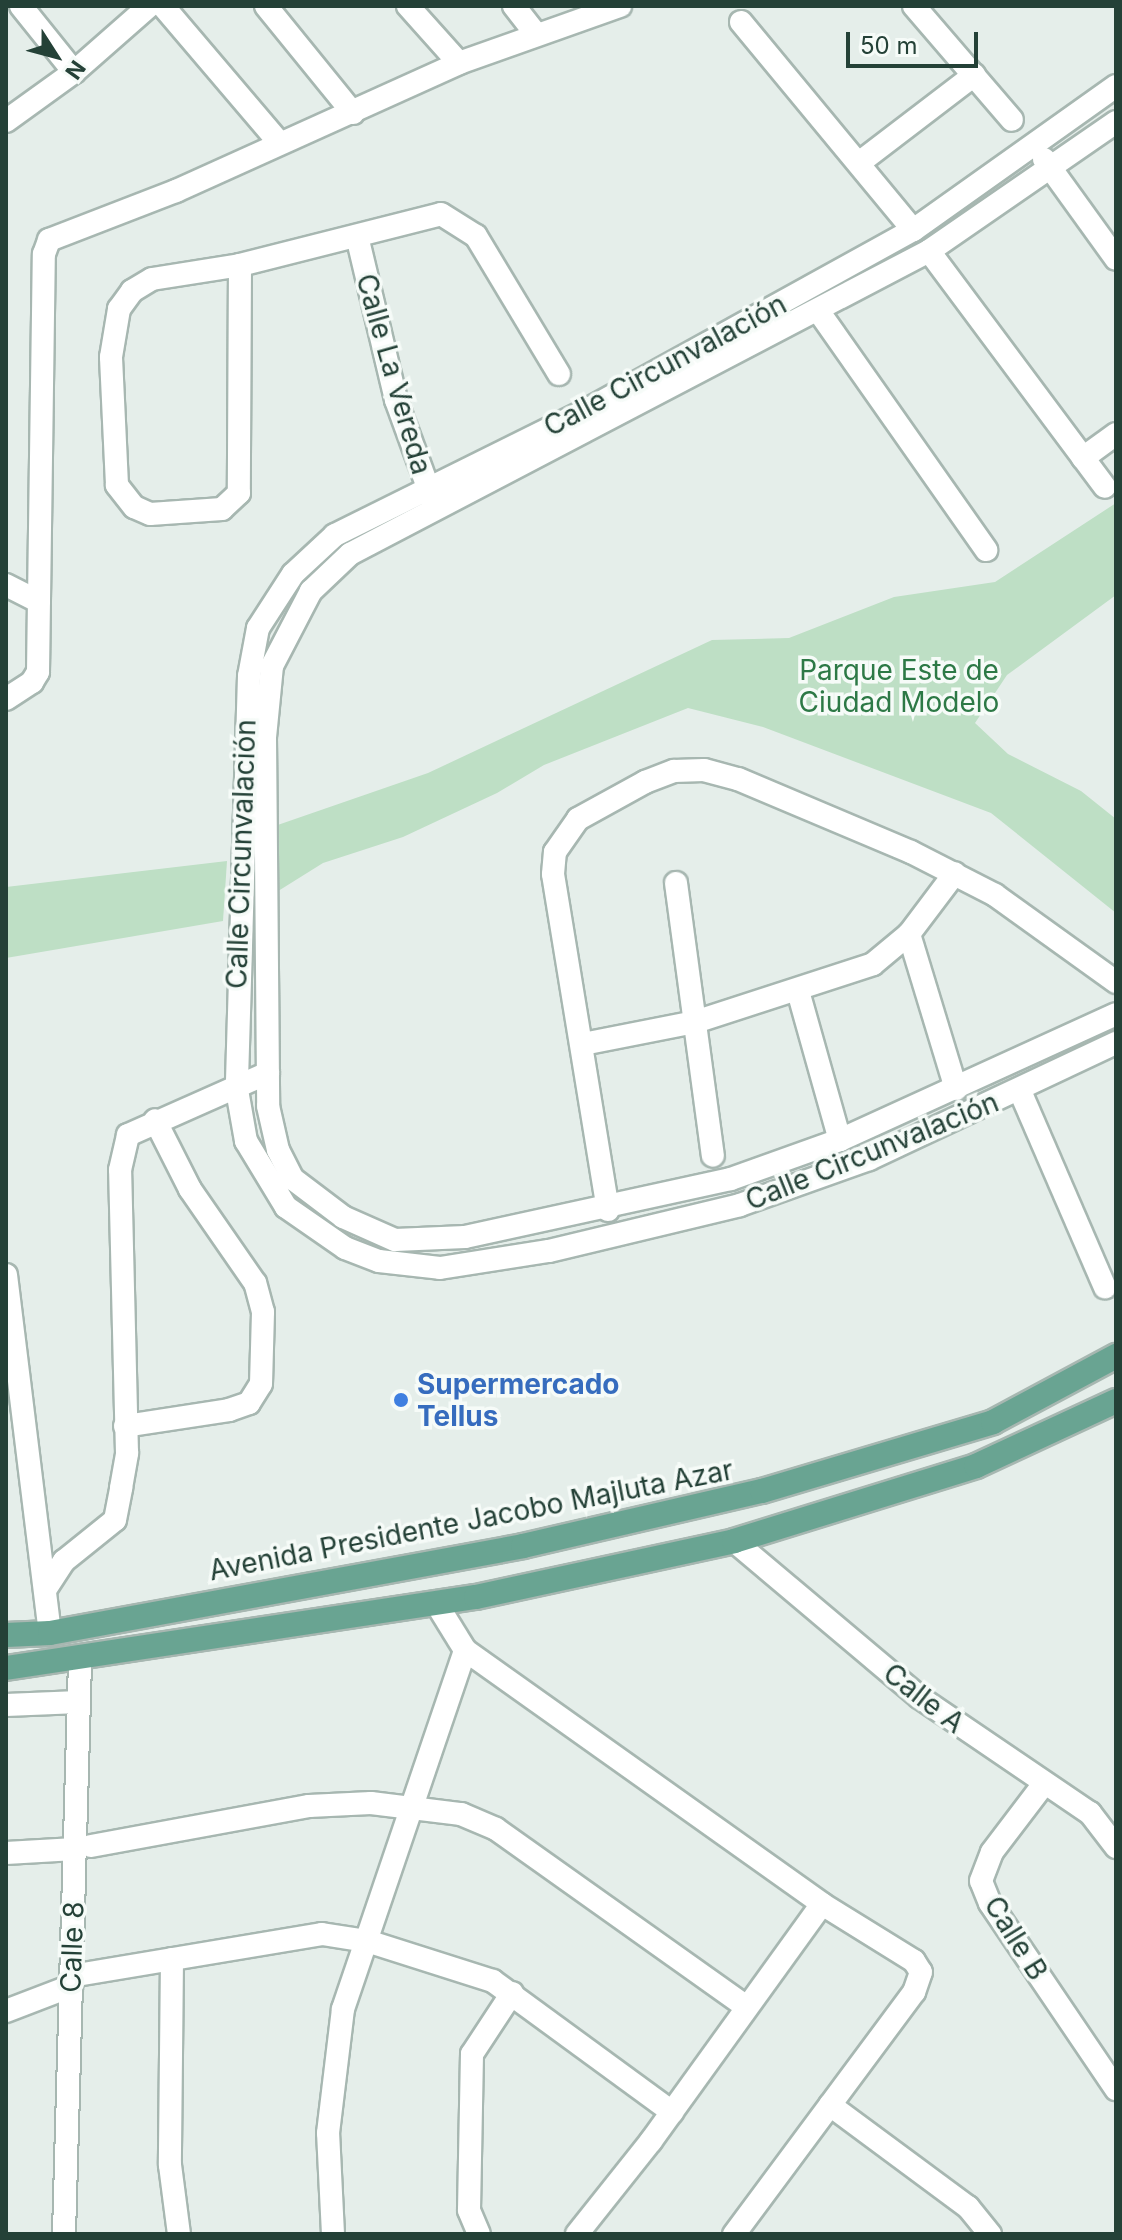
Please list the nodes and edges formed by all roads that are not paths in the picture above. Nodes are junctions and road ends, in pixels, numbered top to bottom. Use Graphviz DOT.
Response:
graph roads {
  1 [pos="21,6"];
  2 [pos="149,6"];
  3 [pos="163,6"];
  4 [pos="266,6"];
  5 [pos="408,6"];
  6 [pos="514,6"];
  7 [pos="914,6"];
  8 [pos="613,7"];
  9 [pos="741,22"];
  10 [pos="536,34"];
  11 [pos="459,63"];
  12 [pos="74,72"];
  13 [pos="974,75"];
  14 [pos="1116,86"];
  15 [pos="353,113"];
  16 [pos="1012,120"];
  17 [pos="6,121"];
  18 [pos="1116,122"];
  19 [pos="278,141"];
  20 [pos="1035,146"];
  21 [pos="859,163"];
  22 [pos="1051,170"];
  23 [pos="913,230"];
  24 [pos="357,236"];
  25 [pos="929,251"];
  26 [pos="1116,259"];
  27 [pos="240,265"];
  28 [pos="819,312"];
  29 [pos="559,374"];
  30 [pos="1116,434"];
  31 [pos="1083,458"];
  32 [pos="427,487"];
  33 [pos="1105,487"];
  34 [pos="437,510"];
  35 [pos="986,550"];
  36 [pos="6,585"];
  37 [pos="39,602"];
  38 [pos="6,699"];
  39 [pos="955,873"];
  40 [pos="676,883"];
  41 [pos="909,934"];
  42 [pos="1116,982"];
  43 [pos="798,991"];
  44 [pos="1116,1014"];
  45 [pos="695,1022"];
  46 [pos="1116,1043"];
  47 [pos="583,1044"];
  48 [pos="268,1073"];
  49 [pos="956,1089"];
  50 [pos="237,1090"];
  51 [pos="1020,1091"];
  52 [pos="155,1120"];
  53 [pos="840,1140"];
  54 [pos="713,1156"];
  55 [pos="608,1210"];
  56 [pos="6,1275"];
  57 [pos="1105,1287"];
  58 [pos="1116,1356"];
  59 [pos="1116,1401"];
  60 [pos="125,1426"];
  61 [pos="734,1541"];
  62 [pos="45,1590"];
  63 [pos="436,1603"];
  64 [pos="50,1633"];
  65 [pos="6,1635"];
  66 [pos="465,1650"];
  67 [pos="80,1660"];
  68 [pos="6,1668"];
  69 [pos="79,1702"];
  70 [pos="6,1705"];
  71 [pos="1043,1785"];
  72 [pos="413,1808"];
  73 [pos="1116,1847"];
  74 [pos="83,1848"];
  75 [pos="6,1853"];
  76 [pos="822,1904"];
  77 [pos="367,1941"];
  78 [pos="172,1959"];
  79 [pos="71,1981"];
  80 [pos="512,1993"];
  81 [pos="745,2006"];
  82 [pos="6,2011"];
  83 [pos="1116,2089"];
  84 [pos="830,2105"];
  85 [pos="672,2112"];
  86 [pos="64,2234"];
  87 [pos="179,2234"];
  88 [pos="333,2234"];
  89 [pos="479,2234"];
  90 [pos="577,2234"];
  91 [pos="734,2234"];
  92 [pos="990,2234"];
  1 -- 12 [label="street"];
  2 -- 12 [label="street"];
  3 -- 19 [label="street"];
  4 -- 15 [label="street"];
  5 -- 11 [label="street"];
  6 -- 10 [label="street"];
  7 -- 13 [label="street"];
  8 -- 10 [label="street"];
  9 -- 21 [label="street"];
  10 -- 11 [label="street"];
  11 -- 15 [label="street"];
  12 -- 17 [label="street"];
  13 -- 16 [label="street"];
  13 -- 21 [label="street"];
  14 -- 20 [label="street, Calle Circunvalación"];
  15 -- 19 [label="street"];
  18 -- 22 [label="street, Calle Circunvalación"];
  19 -- 37 [label="street"];
  20 -- 22 [label="street"];
  20 -- 23 [label="street, Calle Circunvalación"];
  21 -- 23 [label="street"];
  22 -- 25 [label="street, Calle Circunvalación"];
  22 -- 26 [label="street"];
  23 -- 32 [label="street, Calle Circunvalación"];
  24 -- 27 [label="street"];
  24 -- 29 [label="street"];
  24 -- 32 [label="street, Calle La Vereda"];
  25 -- 28 [label="street, Calle Circunvalación"];
  25 -- 31 [label="street"];
  27 -- 27 [label="street"];
  28 -- 34 [label="street, Calle Circunvalación"];
  28 -- 35 [label="street"];
  30 -- 31 [label="street"];
  31 -- 33 [label="street"];
  32 -- 34 [label="street, Calle La Vereda"];
  32 -- 50 [label="street, Calle Circunvalación"];
  34 -- 48 [label="street, Calle Circunvalación"];
  36 -- 37 [label="street"];
  37 -- 38 [label="street"];
  39 -- 41 [label="street"];
  39 -- 42 [label="street"];
  39 -- 47 [label="street"];
  40 -- 45 [label="street"];
  41 -- 43 [label="street"];
  41 -- 49 [label="street"];
  43 -- 45 [label="street"];
  43 -- 53 [label="street"];
  44 -- 49 [label="street, Calle Circunvalación"];
  45 -- 47 [label="street"];
  45 -- 54 [label="street"];
  46 -- 51 [label="street, Calle Circunvalación"];
  47 -- 55 [label="street"];
  48 -- 50 [label="street"];
  48 -- 55 [label="street, Calle Circunvalación"];
  49 -- 53 [label="street, Calle Circunvalación"];
  50 -- 51 [label="street, Calle Circunvalación"];
  50 -- 52 [label="street"];
  51 -- 57 [label="street"];
  52 -- 60 [label="street"];
  52 -- 60 [label="street"];
  53 -- 55 [label="street, Calle Circunvalación"];
  56 -- 62 [label="street"];
  58 -- 64 [label="main road, Avenida Presidente Jacobo Majluta Azar"];
  59 -- 61 [label="main road"];
  60 -- 62 [label="street"];
  61 -- 63 [label="main road"];
  61 -- 71 [label="street, Calle A"];
  62 -- 64 [label="street"];
  63 -- 66 [label="street"];
  63 -- 67 [label="main road"];
  64 -- 65 [label="main road, Avenida Presidente Jacobo Majluta Azar"];
  66 -- 72 [label="street"];
  66 -- 76 [label="street"];
  67 -- 68 [label="main road"];
  67 -- 69 [label="street, Calle 8"];
  69 -- 70 [label="street"];
  69 -- 74 [label="street, Calle 8"];
  71 -- 73 [label="street, Calle A"];
  71 -- 83 [label="street, Calle B"];
  72 -- 74 [label="street"];
  72 -- 77 [label="street"];
  72 -- 81 [label="street"];
  74 -- 75 [label="street"];
  74 -- 79 [label="street, Calle 8"];
  76 -- 81 [label="street"];
  76 -- 84 [label="street"];
  77 -- 78 [label="street"];
  77 -- 80 [label="street"];
  77 -- 88 [label="street"];
  78 -- 79 [label="street"];
  78 -- 87 [label="street"];
  79 -- 82 [label="street"];
  79 -- 86 [label="street, Calle 8"];
  80 -- 85 [label="street"];
  80 -- 89 [label="street"];
  81 -- 85 [label="street"];
  84 -- 91 [label="street"];
  84 -- 92 [label="street"];
  85 -- 90 [label="street"];
}
